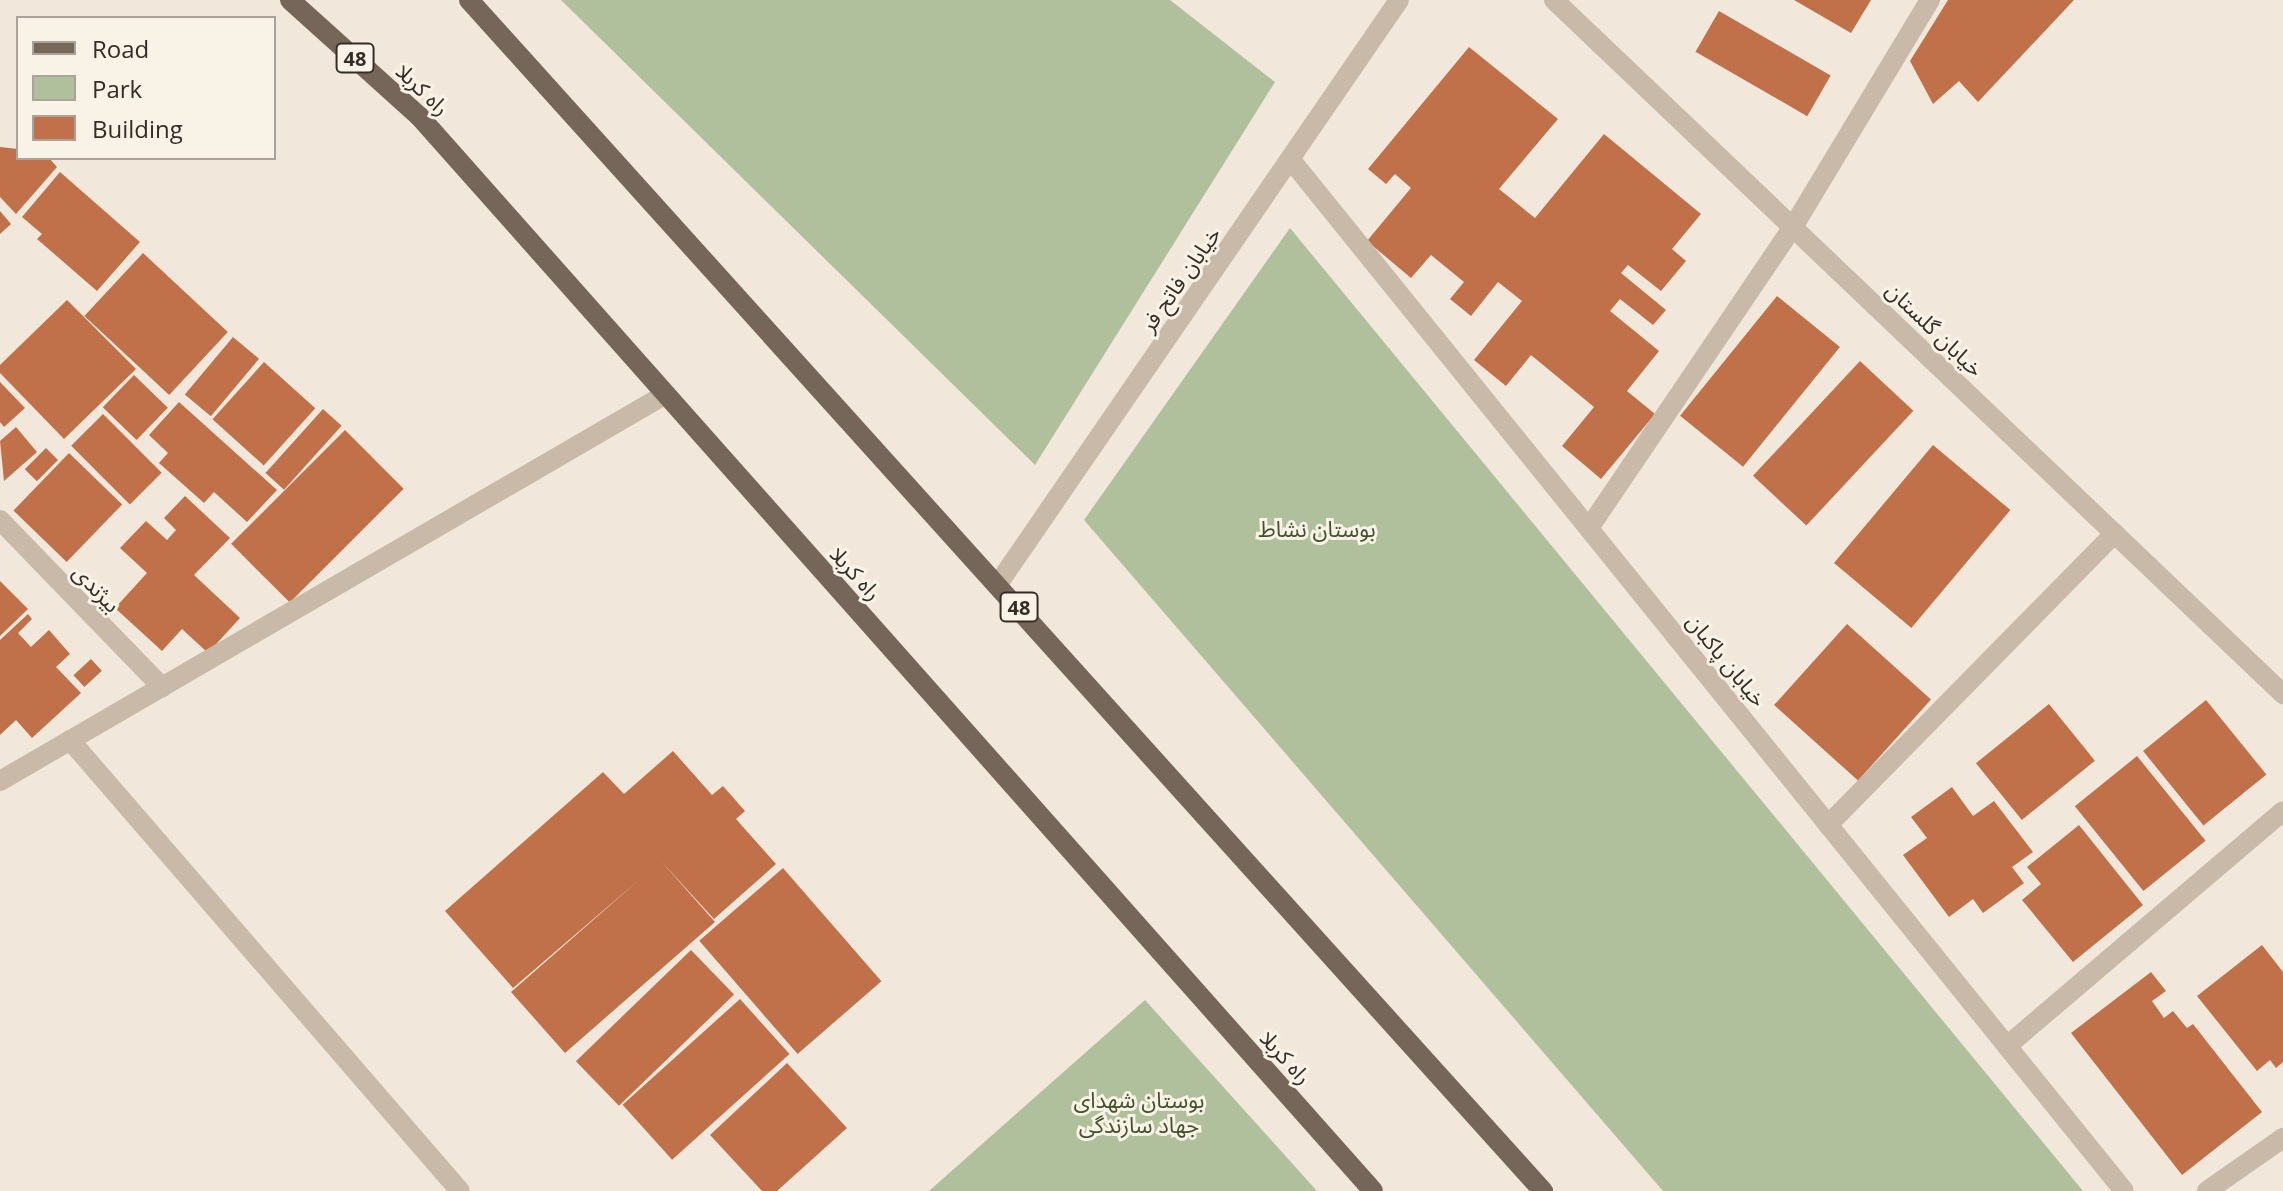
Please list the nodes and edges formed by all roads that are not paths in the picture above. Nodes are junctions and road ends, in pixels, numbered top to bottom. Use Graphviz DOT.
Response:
graph roads {
  1 [pos="290,0"];
  2 [pos="469,0"];
  3 [pos="1399,0"];
  4 [pos="1554,0"];
  5 [pos="1930,0"];
  6 [pos="1291,160"];
  7 [pos="1793,227"];
  8 [pos="666,394"];
  9 [pos="0,520"];
  10 [pos="1589,528"];
  11 [pos="2115,533"];
  12 [pos="998,584"];
  13 [pos="162,687"];
  14 [pos="2283,694"];
  15 [pos="70,740"];
  16 [pos="0,781"];
  17 [pos="2283,811"];
  18 [pos="1828,825"];
  19 [pos="2007,1046"];
  20 [pos="2283,1138"];
  21 [pos="460,1191"];
  22 [pos="1373,1191"];
  23 [pos="1543,1191"];
  24 [pos="2124,1191"];
  25 [pos="2207,1191"];
  1 -- 8 [label="main road, راه کربلا / 48"];
  2 -- 12 [label="main road, 48"];
  3 -- 6 [label="street, خیابان فاتح فر"];
  4 -- 7 [label="street, خیابان گلستان"];
  5 -- 7 [label="street"];
  6 -- 10 [label="street, خیابان پاکبان"];
  6 -- 12 [label="street, خیابان فاتح فر"];
  7 -- 10 [label="street"];
  7 -- 11 [label="street, خیابان گلستان"];
  8 -- 13 [label="street"];
  8 -- 22 [label="main road, راه کربلا / 48"];
  9 -- 13 [label="street, بیژندی"];
  10 -- 18 [label="street, خیابان پاکبان"];
  11 -- 14 [label="street, خیابان گلستان"];
  11 -- 18 [label="street"];
  12 -- 23 [label="main road, 48"];
  13 -- 15 [label="street"];
  15 -- 16 [label="street"];
  15 -- 21 [label="street"];
  17 -- 19 [label="street"];
  18 -- 19 [label="street, خیابان پاکبان"];
  19 -- 24 [label="street, خیابان پاکبان"];
  20 -- 25 [label="street"];
}
